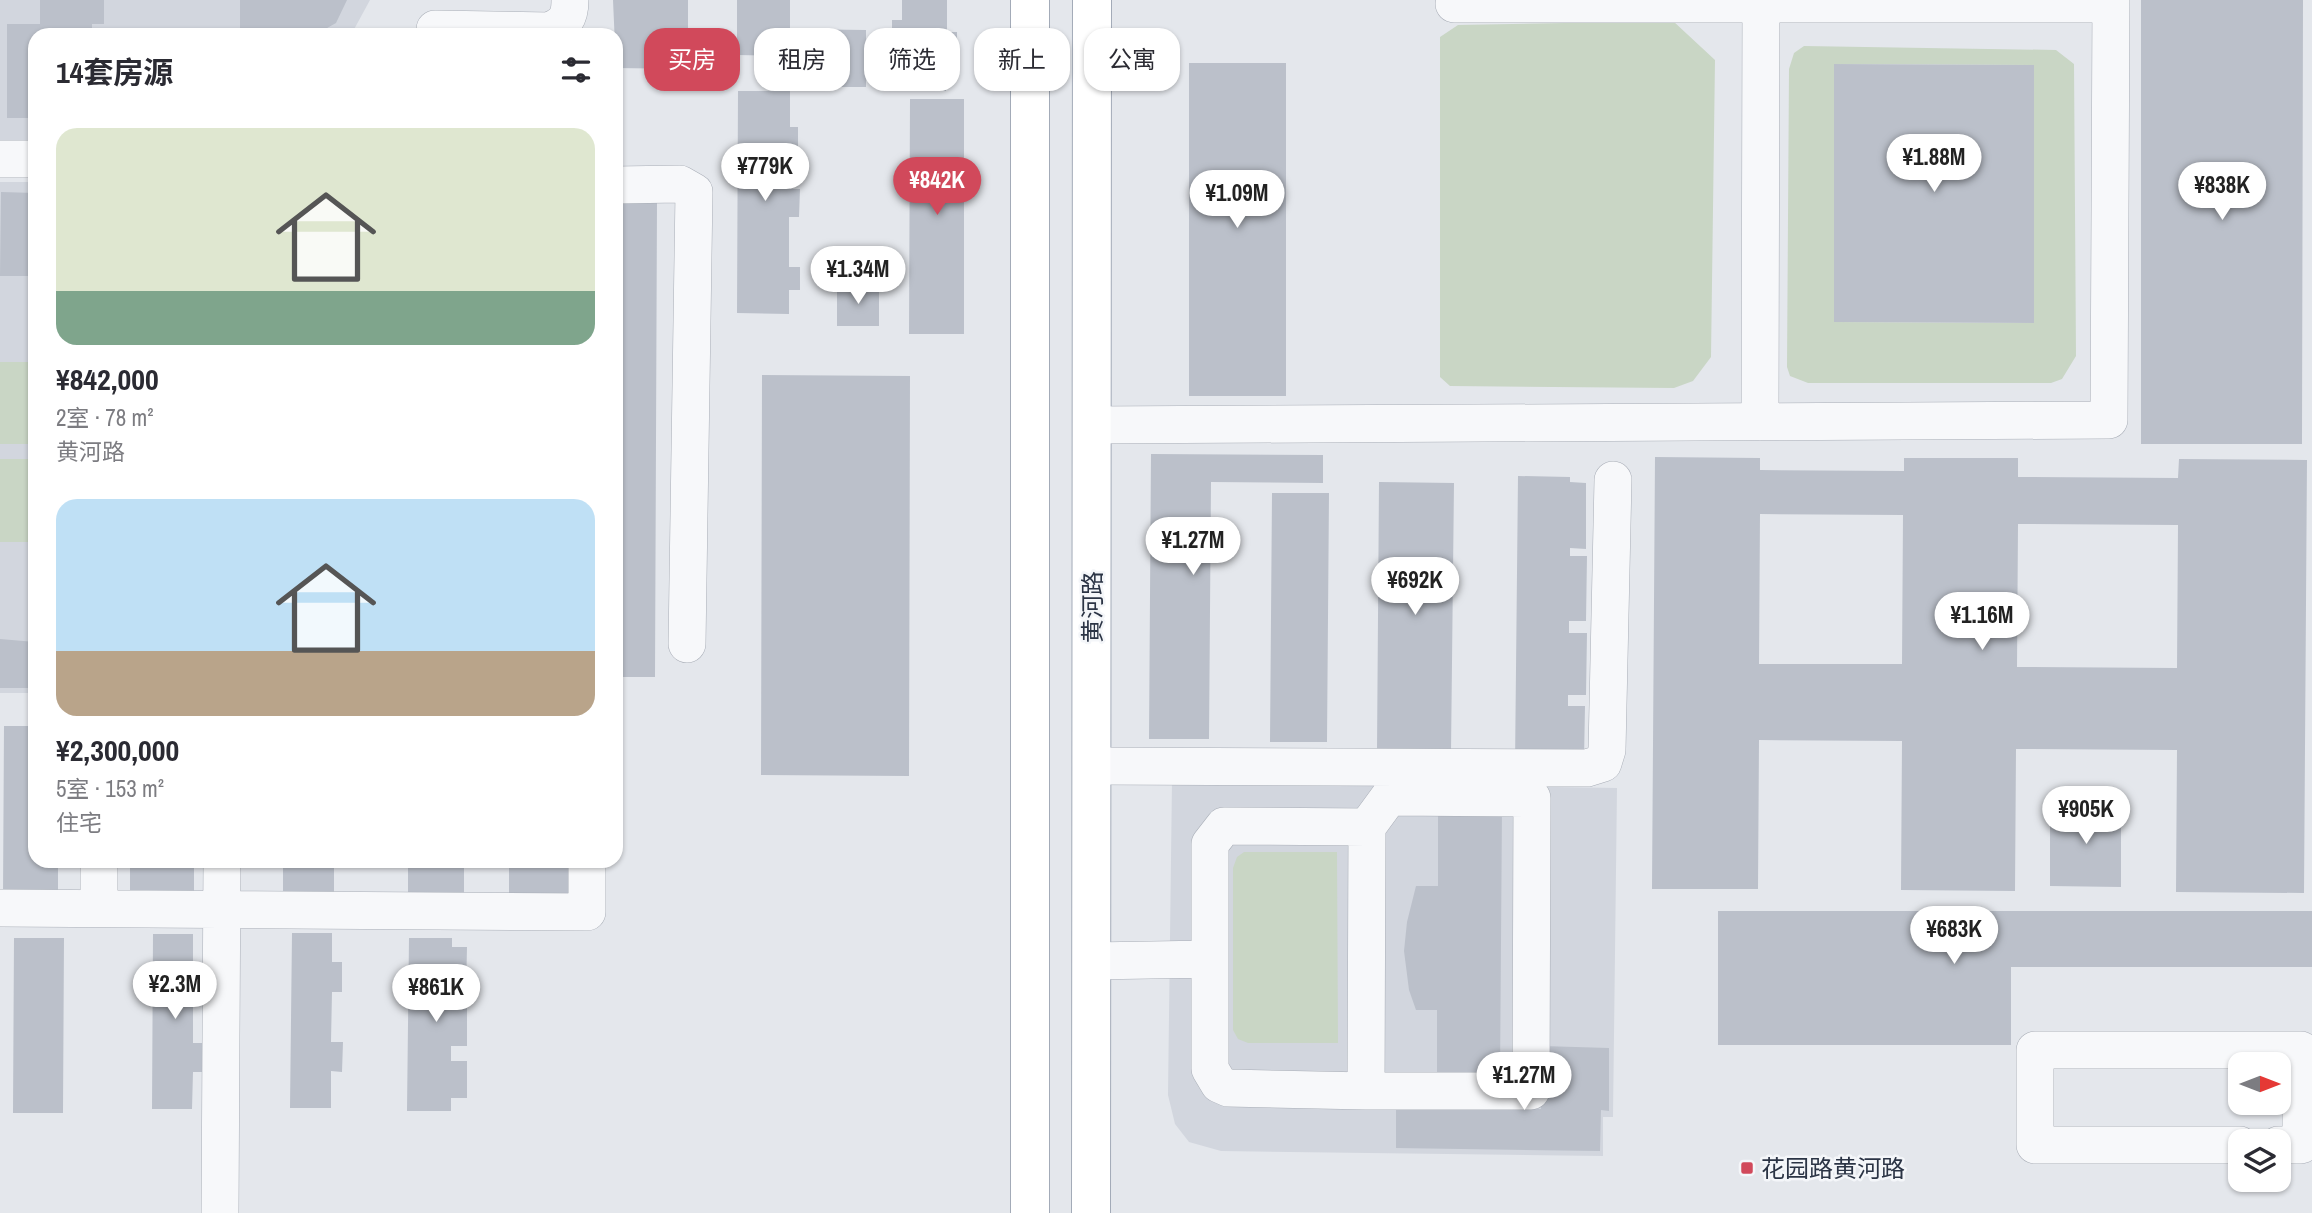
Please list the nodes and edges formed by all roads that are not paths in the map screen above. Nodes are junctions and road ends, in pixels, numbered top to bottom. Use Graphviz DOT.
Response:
graph roads {
  1 [pos="570,0"];
  2 [pos="1030,0"];
  3 [pos="1091,0"];
  4 [pos="1761,2"];
  5 [pos="2111,2"];
  6 [pos="1454,4"];
  7 [pos="555,28"];
  8 [pos="0,159"];
  9 [pos="28,159"];
  10 [pos="623,185"];
  11 [pos="1760,422"];
  12 [pos="1092,425"];
  13 [pos="1613,480"];
  14 [pos="687,644"];
  15 [pos="1093,766"];
  16 [pos="1367,827"];
  17 [pos="99,868"];
  18 [pos="222,868"];
  19 [pos="587,868"];
  20 [pos="0,908"];
  21 [pos="99,908"];
  22 [pos="222,909"];
  23 [pos="1210,959"];
  24 [pos="1092,961"];
  25 [pos="1366,1091"];
  26 [pos="2228,1145"];
  27 [pos="2291,1145"];
  28 [pos="220,1213"];
  29 [pos="1030,1213"];
  30 [pos="1091,1213"];
  1 -- 7 [label="lane"];
  2 -- 29 [label="main road"];
  3 -- 12 [label="main road, 黄河路"];
  4 -- 5 [label="lane"];
  4 -- 6 [label="lane"];
  4 -- 11 [label="lane"];
  5 -- 11 [label="lane"];
  8 -- 9 [label="lane"];
  10 -- 14 [label="lane"];
  11 -- 12 [label="lane"];
  12 -- 15 [label="main road, 黄河路"];
  13 -- 15 [label="lane"];
  15 -- 24 [label="main road, 黄河路"];
  16 -- 23 [label="lane"];
  16 -- 25 [label="lane"];
  16 -- 25 [label="lane"];
  17 -- 21 [label="lane"];
  18 -- 22 [label="lane"];
  19 -- 22 [label="lane"];
  20 -- 21 [label="lane"];
  21 -- 22 [label="lane"];
  22 -- 28 [label="lane"];
  23 -- 24 [label="lane"];
  23 -- 25 [label="lane"];
  24 -- 30 [label="main road, 黄河路"];
  26 -- 27 [label="lane"];
}
